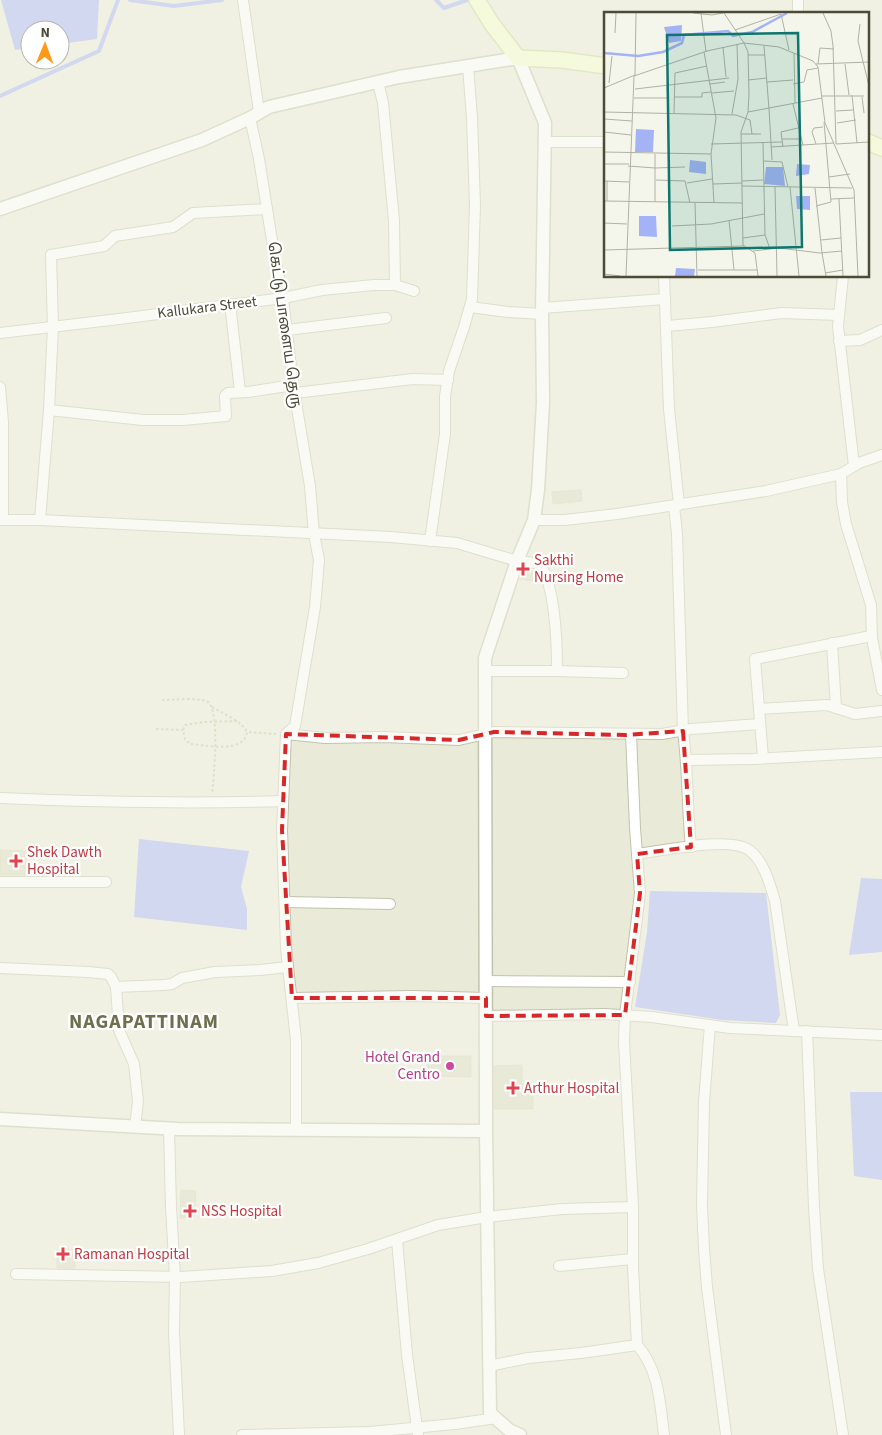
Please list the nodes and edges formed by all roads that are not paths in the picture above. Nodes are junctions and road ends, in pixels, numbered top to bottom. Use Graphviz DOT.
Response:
graph roads {
  1 [pos="243,1"];
  2 [pos="478,1"];
  3 [pos="518,58"];
  4 [pos="468,66"];
  5 [pos="604,66"];
  6 [pos="378,82"];
  7 [pos="254,115"];
  8 [pos="545,142"];
  9 [pos="604,142"];
  10 [pos="870,143"];
  11 [pos="882,148"];
  12 [pos="0,209"];
  13 [pos="267,209"];
  14 [pos="664,278"];
  15 [pos="843,278"];
  16 [pos="394,285"];
  17 [pos="414,291"];
  18 [pos="284,298"];
  19 [pos="665,299"];
  20 [pos="230,304"];
  21 [pos="470,307"];
  22 [pos="542,311"];
  23 [pos="839,315"];
  24 [pos="386,318"];
  25 [pos="667,326"];
  26 [pos="53,327"];
  27 [pos="287,330"];
  28 [pos="882,330"];
  29 [pos="0,333"];
  30 [pos="840,341"];
  31 [pos="448,380"];
  32 [pos="0,387"];
  33 [pos="294,389"];
  34 [pos="240,391"];
  35 [pos="50,410"];
  36 [pos="1,422"];
  37 [pos="882,455"];
  38 [pos="854,466"];
  39 [pos="841,474"];
  40 [pos="676,506"];
  41 [pos="1,520"];
  42 [pos="40,520"];
  43 [pos="534,520"];
  44 [pos="314,534"];
  45 [pos="430,541"];
  46 [pos="517,561"];
  47 [pos="871,636"];
  48 [pos="832,643"];
  49 [pos="485,671"];
  50 [pos="557,671"];
  51 [pos="623,673"];
  52 [pos="882,690"];
  53 [pos="836,708"];
  54 [pos="758,709"];
  55 [pos="882,711"];
  56 [pos="760,724"];
  57 [pos="683,731"];
  58 [pos="286,734"];
  59 [pos="631,734"];
  60 [pos="485,735"];
  61 [pos="882,752"];
  62 [pos="763,758"];
  63 [pos="687,760"];
  64 [pos="0,798"];
  65 [pos="282,801"];
  66 [pos="691,847"];
  67 [pos="637,854"];
  68 [pos="0,882"];
  69 [pos="106,882"];
  70 [pos="286,902"];
  71 [pos="390,904"];
  72 [pos="288,967"];
  73 [pos="0,968"];
  74 [pos="486,981"];
  75 [pos="630,982"];
  76 [pos="116,987"];
  77 [pos="292,998"];
  78 [pos="486,998"];
  79 [pos="486,1016"];
  80 [pos="625,1016"];
  81 [pos="710,1025"];
  82 [pos="794,1031"];
  83 [pos="807,1031"];
  84 [pos="882,1035"];
  85 [pos="0,1119"];
  86 [pos="135,1127"];
  87 [pos="169,1129"];
  88 [pos="296,1130"];
  89 [pos="486,1131"];
  90 [pos="633,1207"];
  91 [pos="487,1217"];
  92 [pos="397,1240"];
  93 [pos="633,1259"];
  94 [pos="558,1266"];
  95 [pos="16,1274"];
  96 [pos="174,1277"];
  97 [pos="637,1344"];
  98 [pos="489,1366"];
  99 [pos="496,1418"];
  100 [pos="418,1431"];
  101 [pos="179,1435"];
  102 [pos="242,1435"];
  103 [pos="520,1435"];
  104 [pos="664,1435"];
  105 [pos="726,1435"];
  106 [pos="843,1435"];
  1 -- 7 [label="street, கெட்டு பாளைய தெரு"];
  2 -- 3 [label="main road"];
  3 -- 4 [label="street"];
  3 -- 5 [label="main road"];
  3 -- 8 [label="street"];
  4 -- 6 [label="street"];
  4 -- 21 [label="street"];
  6 -- 7 [label="street"];
  6 -- 16 [label="street"];
  7 -- 12 [label="street"];
  7 -- 13 [label="street, கெட்டு பாளைய தெரு"];
  8 -- 9 [label="street"];
  8 -- 22 [label="street"];
  10 -- 11 [label="main road"];
  13 -- 18 [label="street, கெட்டு பாளைய தெரு"];
  13 -- 26 [label="street"];
  14 -- 19 [label="street"];
  15 -- 23 [label="street"];
  16 -- 17 [label="street, Kallukara Street"];
  16 -- 18 [label="street, Kallukara Street"];
  18 -- 20 [label="street, Kallukara Street"];
  18 -- 27 [label="street, கெட்டு பாளைய தெரு"];
  19 -- 22 [label="street"];
  19 -- 25 [label="street"];
  20 -- 26 [label="street, Kallukara Street"];
  20 -- 34 [label="street"];
  21 -- 22 [label="street"];
  21 -- 31 [label="street"];
  22 -- 43 [label="street"];
  23 -- 25 [label="street"];
  23 -- 30 [label="street"];
  24 -- 27 [label="street"];
  25 -- 40 [label="street"];
  26 -- 29 [label="street, Kallukara Street"];
  26 -- 35 [label="street"];
  27 -- 33 [label="street, கெட்டு பாளைய தெரு"];
  28 -- 30 [label="street"];
  30 -- 38 [label="street"];
  31 -- 33 [label="street"];
  31 -- 45 [label="street"];
  32 -- 36 [label="street"];
  33 -- 34 [label="street"];
  33 -- 44 [label="street, கெட்டு பாளைய தெரு"];
  34 -- 35 [label="street"];
  35 -- 42 [label="street"];
  36 -- 41 [label="street"];
  37 -- 38 [label="street"];
  38 -- 39 [label="street"];
  39 -- 40 [label="street"];
  39 -- 47 [label="street"];
  40 -- 43 [label="street"];
  40 -- 57 [label="street"];
  41 -- 42 [label="street"];
  42 -- 44 [label="street"];
  43 -- 46 [label="street"];
  44 -- 45 [label="street"];
  44 -- 58 [label="street, கெட்டு பாளைய தெரு"];
  45 -- 46 [label="street"];
  46 -- 49 [label="street"];
  46 -- 50 [label="street"];
  47 -- 48 [label="street"];
  47 -- 52 [label="street"];
  48 -- 53 [label="street"];
  48 -- 54 [label="street"];
  49 -- 50 [label="street"];
  49 -- 60 [label="street"];
  50 -- 51 [label="street"];
  53 -- 54 [label="street"];
  53 -- 55 [label="street"];
  54 -- 56 [label="street"];
  56 -- 57 [label="street"];
  56 -- 62 [label="street"];
  57 -- 59 [label="street"];
  57 -- 63 [label="street"];
  58 -- 60 [label="street"];
  58 -- 65 [label="street"];
  59 -- 60 [label="street"];
  59 -- 67 [label="street"];
  60 -- 74 [label="street"];
  61 -- 62 [label="street"];
  62 -- 63 [label="street"];
  63 -- 66 [label="street"];
  64 -- 65 [label="street"];
  65 -- 70 [label="street"];
  66 -- 67 [label="street"];
  66 -- 82 [label="street"];
  67 -- 75 [label="street"];
  68 -- 69 [label="street"];
  70 -- 71 [label="street"];
  70 -- 72 [label="street"];
  72 -- 76 [label="street"];
  72 -- 77 [label="street"];
  73 -- 76 [label="street"];
  74 -- 75 [label="street"];
  74 -- 78 [label="street"];
  75 -- 80 [label="street"];
  76 -- 86 [label="street"];
  77 -- 78 [label="street"];
  77 -- 88 [label="street"];
  78 -- 79 [label="street"];
  79 -- 80 [label="street"];
  79 -- 89 [label="street"];
  80 -- 81 [label="street"];
  80 -- 90 [label="street"];
  81 -- 82 [label="street"];
  81 -- 105 [label="street"];
  82 -- 83 [label="street"];
  83 -- 84 [label="street"];
  83 -- 106 [label="street"];
  85 -- 86 [label="street"];
  86 -- 87 [label="street"];
  87 -- 88 [label="street"];
  87 -- 96 [label="street"];
  88 -- 89 [label="street"];
  89 -- 91 [label="street"];
  90 -- 91 [label="street"];
  90 -- 93 [label="street"];
  91 -- 92 [label="street"];
  91 -- 98 [label="street"];
  92 -- 96 [label="street"];
  92 -- 100 [label="street"];
  93 -- 94 [label="street"];
  93 -- 97 [label="street"];
  95 -- 96 [label="street"];
  96 -- 101 [label="street"];
  97 -- 98 [label="street"];
  97 -- 104 [label="street"];
  98 -- 99 [label="street"];
  99 -- 100 [label="street"];
  99 -- 103 [label="street"];
  100 -- 102 [label="street"];
}
